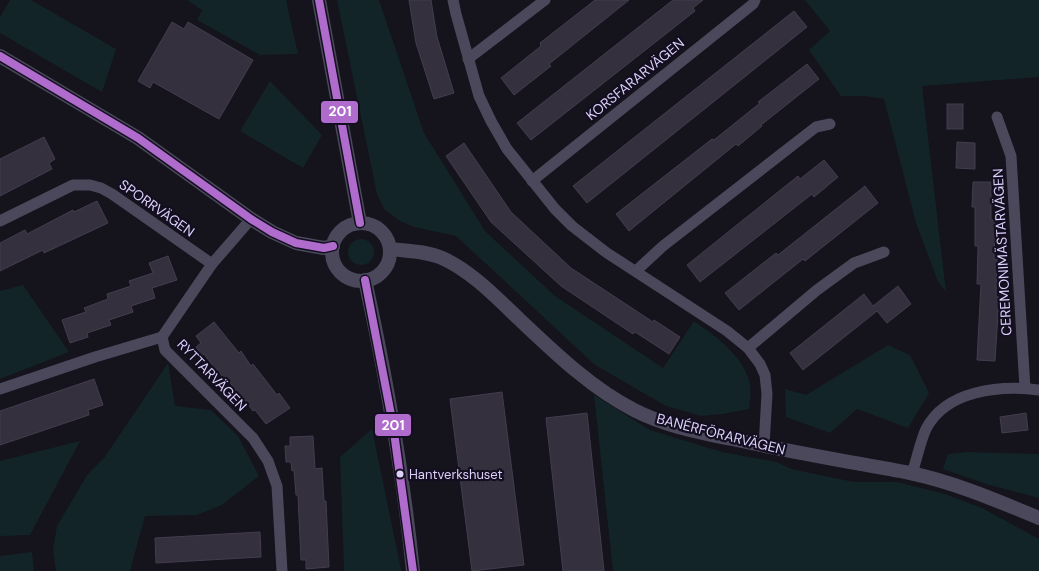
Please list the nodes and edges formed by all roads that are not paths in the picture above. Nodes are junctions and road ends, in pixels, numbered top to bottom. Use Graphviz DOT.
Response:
graph roads {
  1 [pos="319,0"];
  2 [pos="453,0"];
  3 [pos="545,0"];
  4 [pos="756,0"];
  5 [pos="0,56"];
  6 [pos="468,59"];
  7 [pos="998,117"];
  8 [pos="830,124"];
  9 [pos="532,181"];
  10 [pos="251,219"];
  11 [pos="0,221"];
  12 [pos="360,223"];
  13 [pos="333,246"];
  14 [pos="390,249"];
  15 [pos="884,252"];
  16 [pos="212,264"];
  17 [pos="637,270"];
  18 [pos="365,280"];
  19 [pos="162,337"];
  20 [pos="748,348"];
  21 [pos="1024,388"];
  22 [pos="0,389"];
  23 [pos="1039,390"];
  24 [pos="764,446"];
  25 [pos="912,473"];
  26 [pos="1039,518"];
  27 [pos="282,571"];
  28 [pos="413,571"];
  1 -- 12 [label="street"];
  2 -- 6 [label="street"];
  3 -- 6 [label="street"];
  4 -- 9 [label="street, KORSFARARVÄGEN"];
  5 -- 10 [label="street"];
  6 -- 9 [label="street"];
  7 -- 21 [label="street, CEREMONIMÄSTARVÄGEN"];
  8 -- 17 [label="street"];
  9 -- 17 [label="street"];
  10 -- 13 [label="street"];
  10 -- 16 [label="street, RYTTARVÄGEN"];
  11 -- 16 [label="street, SPORRVÄGEN"];
  12 -- 13 [label="street"];
  12 -- 14 [label="street"];
  13 -- 18 [label="street"];
  14 -- 18 [label="street"];
  14 -- 24 [label="street, BANÉRFÖRARVÄGEN"];
  15 -- 20 [label="street"];
  16 -- 19 [label="street, RYTTARVÄGEN"];
  17 -- 20 [label="street"];
  18 -- 28 [label="street"];
  19 -- 22 [label="street"];
  19 -- 27 [label="street, RYTTARVÄGEN"];
  20 -- 24 [label="street"];
  21 -- 23 [label="street"];
  21 -- 25 [label="street"];
  24 -- 25 [label="street, BANÉRFÖRARVÄGEN"];
  25 -- 26 [label="street, BANÉRFÖRARVÄGEN"];
}
